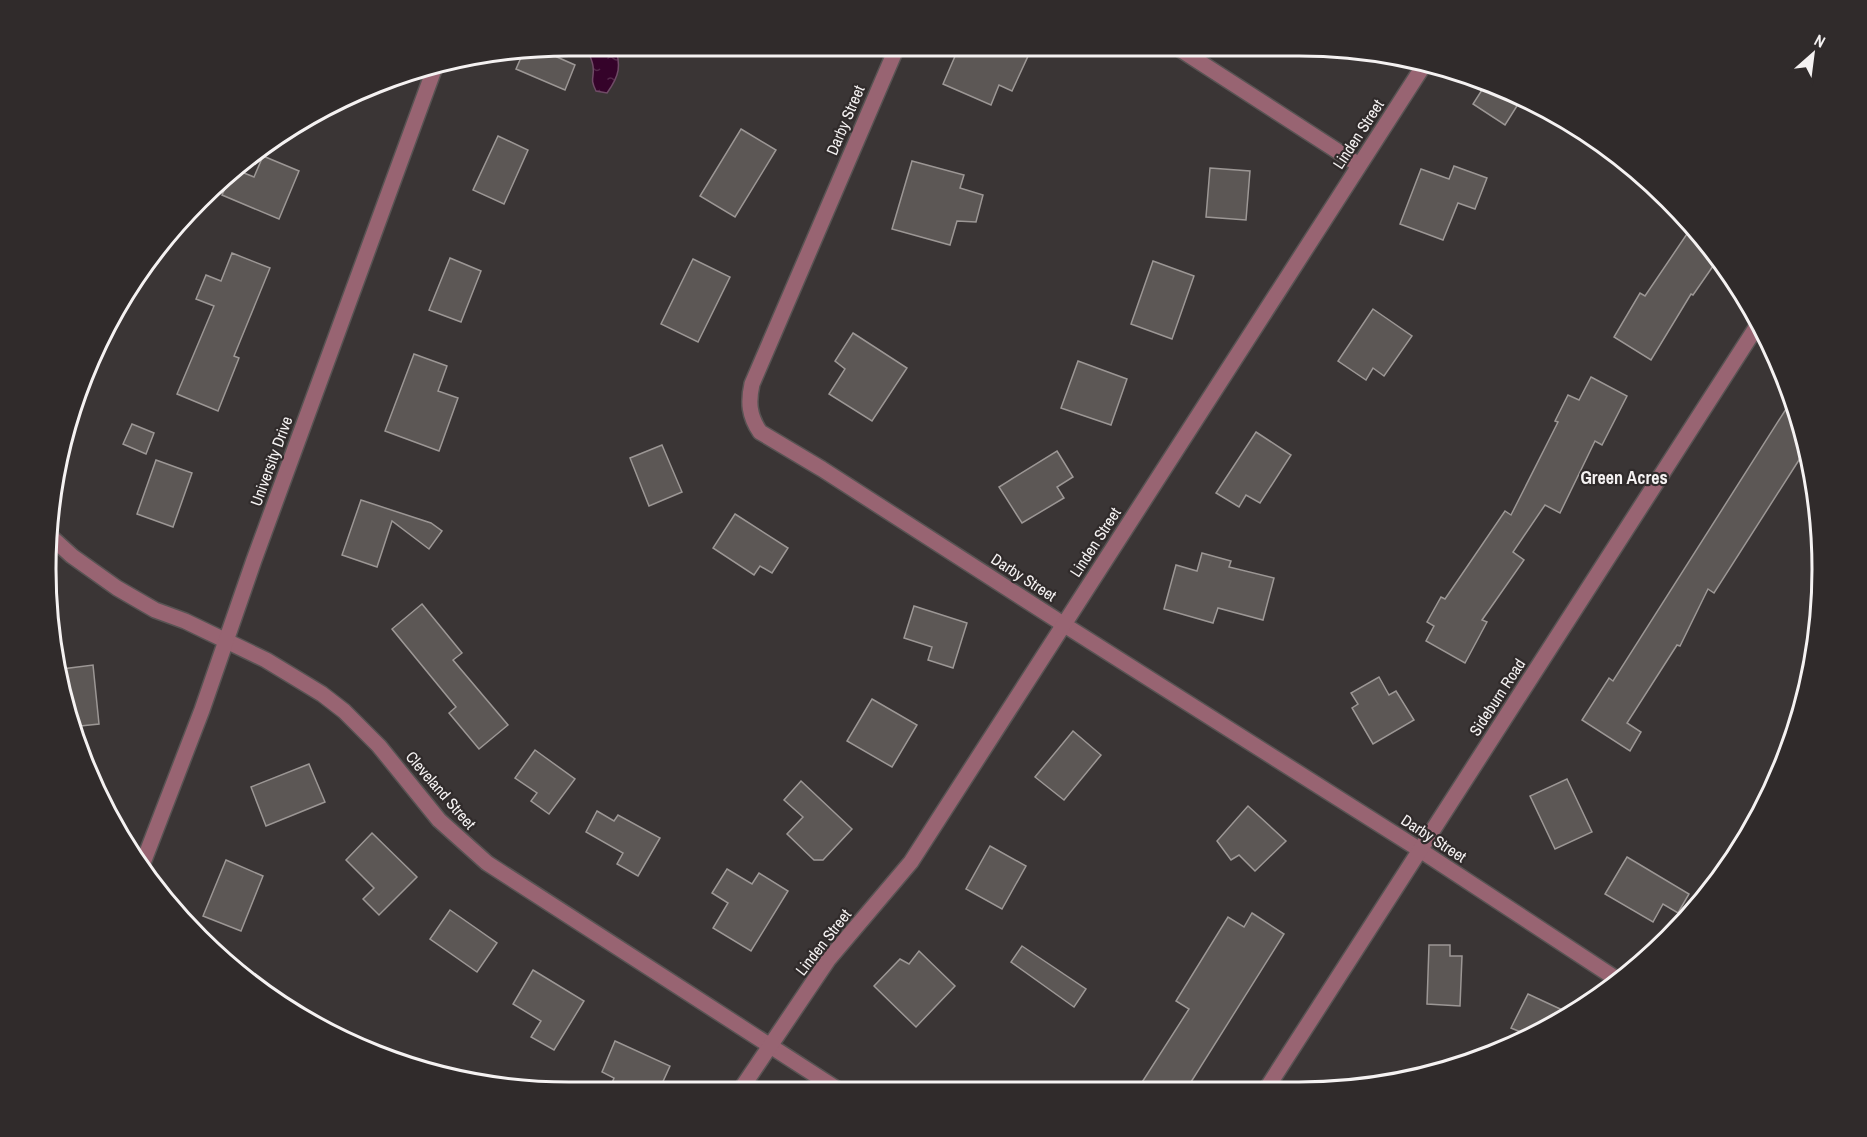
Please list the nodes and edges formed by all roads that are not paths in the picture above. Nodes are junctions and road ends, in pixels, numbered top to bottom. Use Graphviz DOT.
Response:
graph roads {
  1 [pos="893,56"];
  2 [pos="1190,56"];
  3 [pos="1421,70"];
  4 [pos="432,74"];
  5 [pos="1359,165"];
  6 [pos="1753,332"];
  7 [pos="57,542"];
  8 [pos="1064,624"];
  9 [pos="225,641"];
  10 [pos="1420,850"];
  11 [pos="145,858"];
  12 [pos="1611,975"];
  13 [pos="769,1046"];
  14 [pos="746,1082"];
  15 [pos="826,1082"];
  16 [pos="1271,1082"];
  1 -- 8 [label="street, Darby Street"];
  2 -- 5 [label="street"];
  3 -- 5 [label="street, Linden Street"];
  4 -- 9 [label="street, University Drive"];
  5 -- 8 [label="street, Linden Street"];
  6 -- 10 [label="street, Sideburn Road"];
  7 -- 9 [label="street, Cleveland Street"];
  8 -- 10 [label="street, Darby Street"];
  8 -- 13 [label="street, Linden Street"];
  9 -- 11 [label="street, University Drive"];
  9 -- 13 [label="street, Cleveland Street"];
  10 -- 12 [label="street, Darby Street"];
  10 -- 16 [label="street, Sideburn Road"];
  13 -- 14 [label="street, Linden Street"];
  13 -- 15 [label="street, Cleveland Street"];
}
